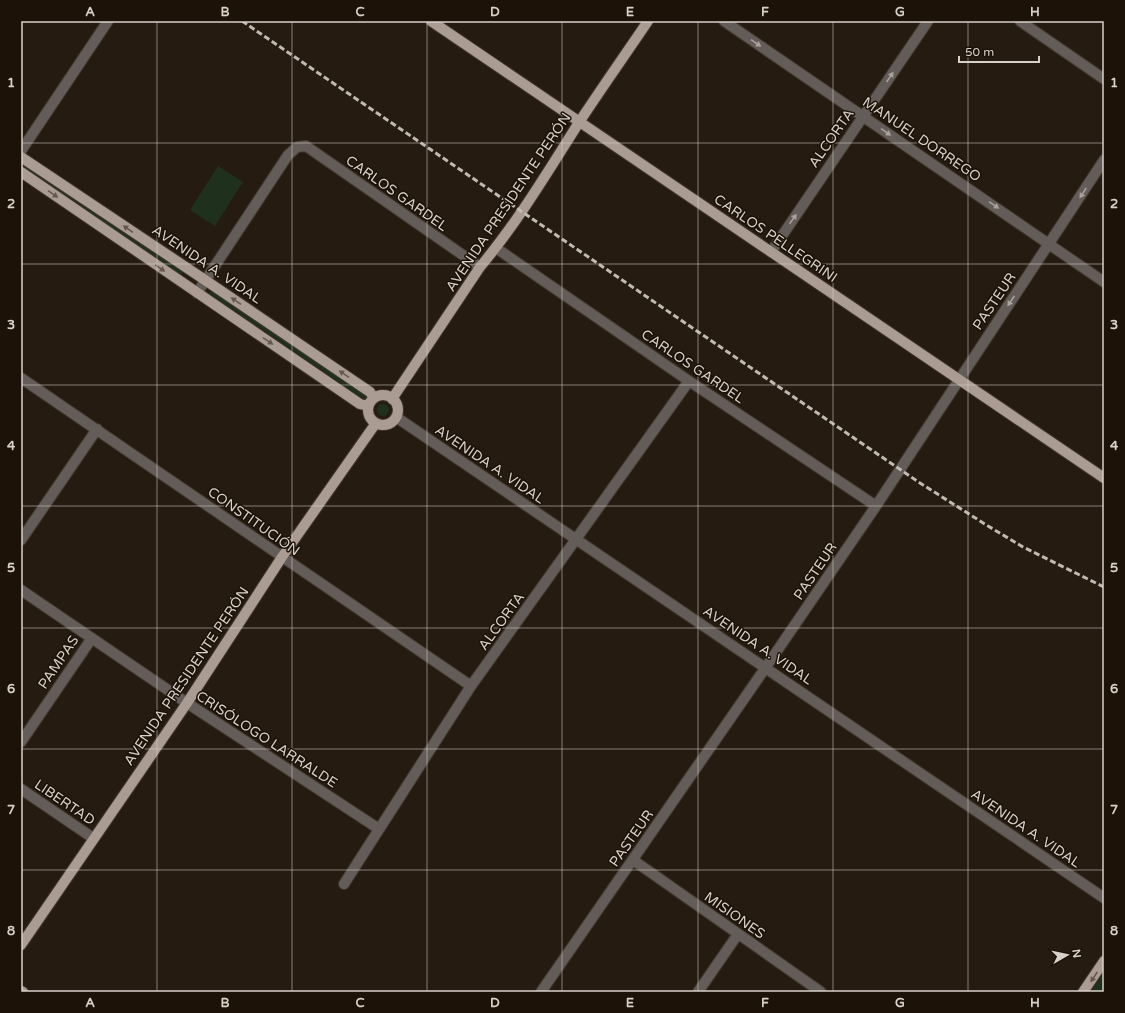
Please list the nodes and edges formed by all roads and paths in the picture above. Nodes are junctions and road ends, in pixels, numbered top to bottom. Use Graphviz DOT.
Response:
graph roads {
  1 [pos="108,21"];
  2 [pos="431,21"];
  3 [pos="648,21"];
  4 [pos="724,21"];
  5 [pos="928,21"];
  6 [pos="1020,21"];
  7 [pos="1104,79"];
  8 [pos="864,116"];
  9 [pos="579,122"];
  10 [pos="21,151"];
  11 [pos="21,157"];
  12 [pos="1104,160"];
  13 [pos="21,172"];
  14 [pos="1050,243"];
  15 [pos="496,248"];
  16 [pos="771,252"];
  17 [pos="480,267"];
  18 [pos="206,280"];
  19 [pos="1104,282"];
  20 [pos="197,293"];
  21 [pos="21,378"];
  22 [pos="958,379"];
  23 [pos="689,381"];
  24 [pos="392,399"];
  25 [pos="371,402"];
  26 [pos="396,417"];
  27 [pos="376,423"];
  28 [pos="97,429"];
  29 [pos="1104,478"];
  30 [pos="876,506"];
  31 [pos="21,540"];
  32 [pos="576,540"];
  33 [pos="282,557"];
  34 [pos="21,590"];
  35 [pos="92,638"];
  36 [pos="766,667"];
  37 [pos="471,686"];
  38 [pos="187,703"];
  39 [pos="21,742"];
  40 [pos="21,790"];
  41 [pos="379,829"];
  42 [pos="93,838"];
  43 [pos="633,860"];
  44 [pos="344,884"];
  45 [pos="1104,898"];
  46 [pos="738,934"];
  47 [pos="21,945"];
  48 [pos="1104,961"];
  49 [pos="541,992"];
  50 [pos="698,992"];
  51 [pos="820,992"];
  52 [pos="1083,992"];
  1 -- 10 [label="street"];
  2 -- 9 [label="main road, CARLOS PELLEGRINI"];
  3 -- 9 [label="main road, AVENIDA PRESIDENTE PERÓN"];
  4 -- 8 [label="street, MANUEL DORREGO, one-way"];
  8 -- 5 [label="street, ALCORTA, one-way"];
  6 -- 7 [label="street"];
  8 -- 14 [label="street, MANUEL DORREGO, one-way"];
  16 -- 8 [label="street, ALCORTA, one-way"];
  9 -- 15 [label="main road, AVENIDA PRESIDENTE PERÓN"];
  9 -- 16 [label="main road, CARLOS PELLEGRINI"];
  18 -- 11 [label="main road, AVENIDA A. VIDAL, one-way"];
  12 -- 14 [label="street, PASTEUR, one-way"];
  13 -- 20 [label="main road, AVENIDA A. VIDAL, one-way"];
  14 -- 19 [label="street, MANUEL DORREGO"];
  14 -- 22 [label="street, PASTEUR, one-way"];
  15 -- 17 [label="main road, AVENIDA PRESIDENTE PERÓN"];
  15 -- 23 [label="street, CARLOS GARDEL"];
  16 -- 22 [label="main road, CARLOS PELLEGRINI"];
  17 -- 18 [label="street, CARLOS GARDEL"];
  17 -- 24 [label="main road, AVENIDA PRESIDENTE PERÓN"];
  18 -- 20 [label="street"];
  25 -- 18 [label="main road, AVENIDA A. VIDAL, one-way"];
  20 -- 25 [label="main road, AVENIDA A. VIDAL, one-way"];
  21 -- 28 [label="street, CONSTITUCIÓN"];
  22 -- 29 [label="main road, CARLOS PELLEGRINI"];
  22 -- 30 [label="street, PASTEUR"];
  23 -- 30 [label="street, CARLOS GARDEL"];
  23 -- 32 [label="street, ALCORTA"];
  24 -- 25 [label="main road"];
  24 -- 26 [label="main road"];
  25 -- 27 [label="main road"];
  26 -- 27 [label="main road"];
  26 -- 32 [label="street, AVENIDA A. VIDAL"];
  27 -- 33 [label="main road, AVENIDA PRESIDENTE PERÓN"];
  28 -- 31 [label="street"];
  28 -- 33 [label="street, CONSTITUCIÓN"];
  30 -- 36 [label="street, PASTEUR"];
  32 -- 36 [label="street, AVENIDA A. VIDAL"];
  32 -- 37 [label="street, ALCORTA"];
  33 -- 37 [label="street, CONSTITUCIÓN"];
  33 -- 38 [label="main road, AVENIDA PRESIDENTE PERÓN"];
  34 -- 35 [label="street, CRISÓLOGO LARRALDE"];
  35 -- 38 [label="street, CRISÓLOGO LARRALDE"];
  35 -- 39 [label="street, PAMPAS"];
  36 -- 43 [label="street, PASTEUR"];
  36 -- 45 [label="street, AVENIDA A. VIDAL"];
  37 -- 41 [label="street, ALCORTA"];
  38 -- 41 [label="street, CRISÓLOGO LARRALDE"];
  38 -- 42 [label="main road, AVENIDA PRESIDENTE PERÓN"];
  40 -- 42 [label="street, LIBERTAD"];
  41 -- 44 [label="street, ALCORTA"];
  42 -- 47 [label="main road, AVENIDA PRESIDENTE PERÓN"];
  43 -- 46 [label="street, MISIONES"];
  43 -- 49 [label="street, PASTEUR"];
  46 -- 50 [label="street"];
  46 -- 51 [label="street, MISIONES"];
  48 -- 52 [label="main road, one-way"];
}
